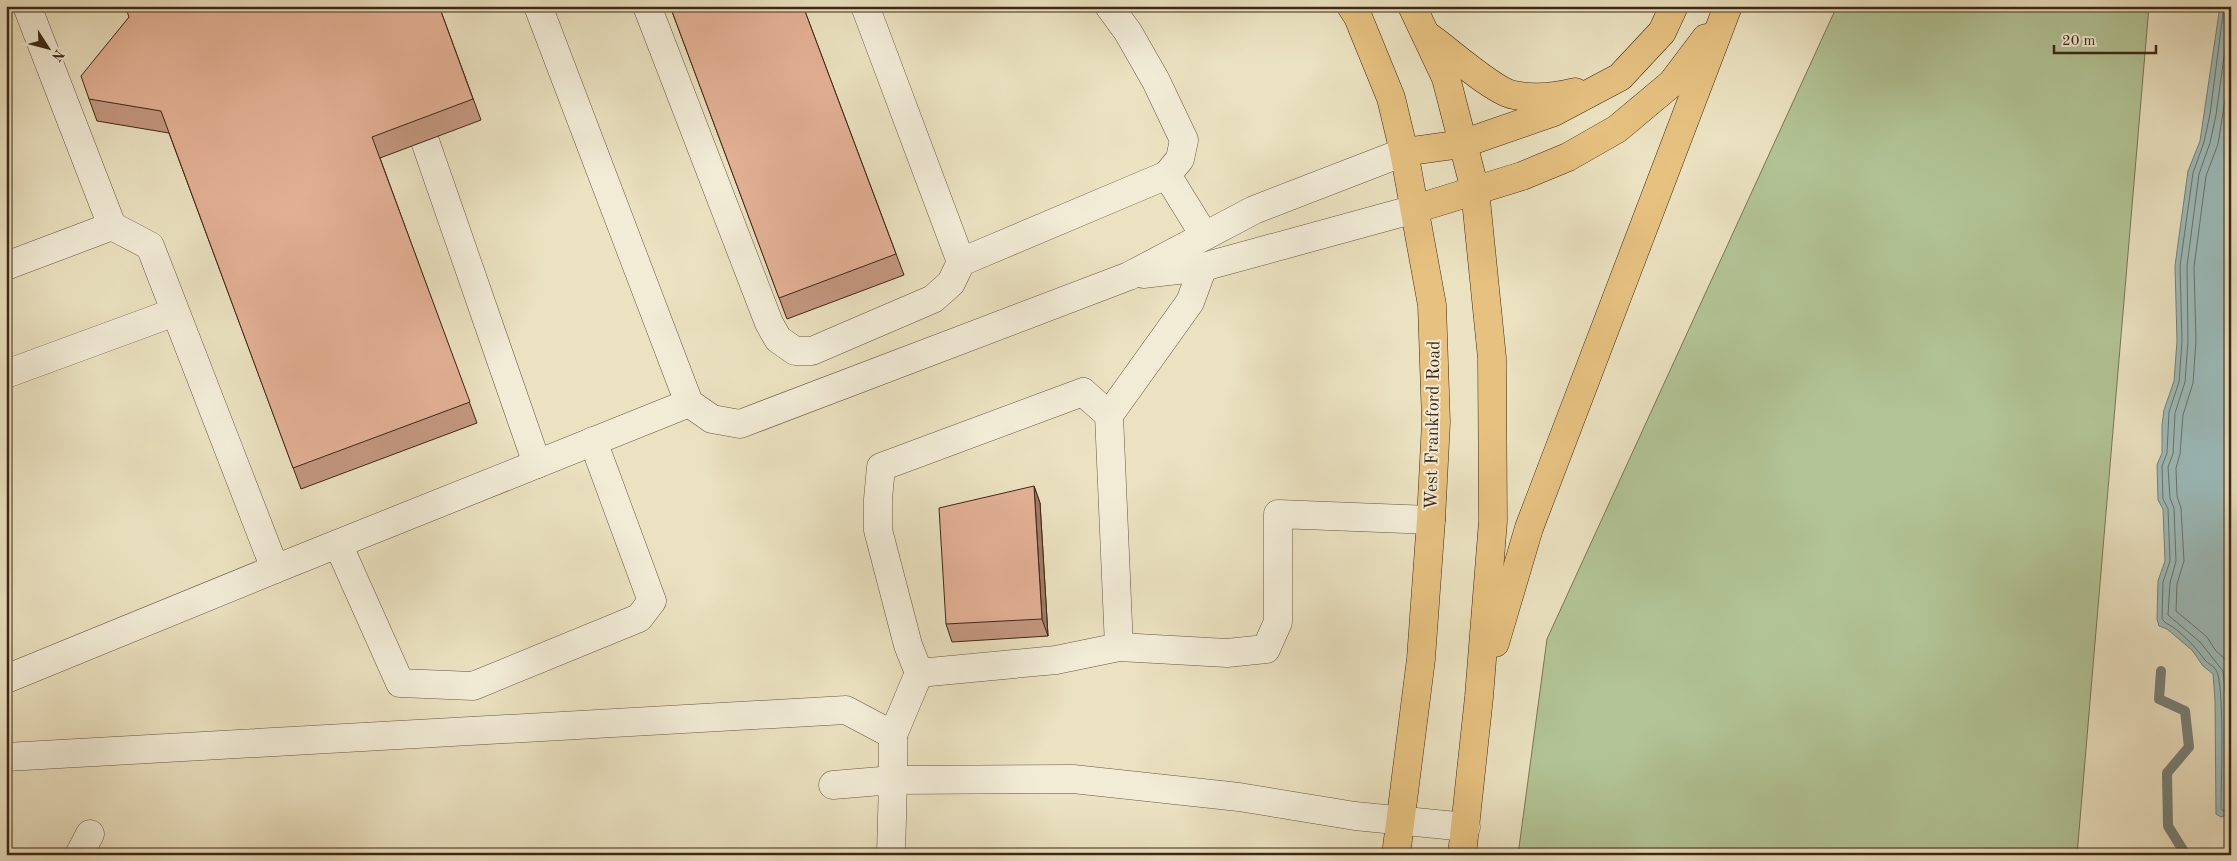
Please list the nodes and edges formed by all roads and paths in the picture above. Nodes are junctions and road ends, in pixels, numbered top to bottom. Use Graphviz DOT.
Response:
graph roads {
  1 [pos="27,6"];
  2 [pos="538,6"];
  3 [pos="647,6"];
  4 [pos="865,6"];
  5 [pos="1109,6"];
  6 [pos="1351,6"];
  7 [pos="1412,6"];
  8 [pos="1674,6"];
  9 [pos="1728,7"];
  10 [pos="1426,35"];
  11 [pos="1608,83"];
  12 [pos="425,141"];
  13 [pos="1462,144"];
  14 [pos="1404,152"];
  15 [pos="1167,175"];
  16 [pos="1475,190"];
  17 [pos="1415,209"];
  18 [pos="112,226"];
  19 [pos="1204,235"];
  20 [pos="961,262"];
  21 [pos="6,266"];
  22 [pos="1203,267"];
  23 [pos="1129,276"];
  24 [pos="175,312"];
  25 [pos="6,374"];
  26 [pos="689,403"];
  27 [pos="1109,415"];
  28 [pos="593,441"];
  29 [pos="537,464"];
  30 [pos="1431,520"];
  31 [pos="338,544"];
  32 [pos="275,569"];
  33 [pos="1119,647"];
  34 [pos="919,673"];
  35 [pos="6,679"];
  36 [pos="1479,698"];
  37 [pos="893,735"];
  38 [pos="6,757"];
  39 [pos="893,780"];
  40 [pos="833,785"];
  41 [pos="1400,821"];
  42 [pos="1466,827"];
  43 [pos="891,855"];
  44 [pos="1396,855"];
  45 [pos="1462,855"];
  1 -- 18 [label="lane"];
  2 -- 26 [label="lane"];
  3 -- 20 [label="lane"];
  4 -- 20 [label="lane"];
  5 -- 15 [label="lane"];
  6 -- 14 [label="main road, West Frankford Road"];
  7 -- 10 [label="main road"];
  8 -- 11 [label="main road"];
  9 -- 16 [label="main road"];
  9 -- 36 [label="main road"];
  10 -- 11 [label="main road"];
  10 -- 13 [label="main road"];
  11 -- 13 [label="main road"];
  12 -- 29 [label="lane"];
  13 -- 14 [label="main road"];
  13 -- 16 [label="main road"];
  14 -- 17 [label="main road, West Frankford Road"];
  14 -- 19 [label="lane"];
  15 -- 19 [label="lane"];
  15 -- 20 [label="lane"];
  16 -- 17 [label="main road"];
  16 -- 36 [label="main road"];
  17 -- 22 [label="lane"];
  17 -- 30 [label="main road, West Frankford Road"];
  18 -- 21 [label="lane"];
  18 -- 24 [label="lane"];
  19 -- 23 [label="lane"];
  22 -- 23 [label="lane"];
  22 -- 27 [label="lane"];
  23 -- 26 [label="lane"];
  24 -- 25 [label="lane"];
  24 -- 32 [label="lane"];
  26 -- 28 [label="lane"];
  27 -- 33 [label="lane"];
  27 -- 34 [label="lane"];
  28 -- 29 [label="lane"];
  28 -- 31 [label="lane"];
  29 -- 31 [label="lane"];
  30 -- 33 [label="lane"];
  30 -- 41 [label="main road, West Frankford Road"];
  31 -- 32 [label="lane"];
  32 -- 35 [label="lane"];
  33 -- 34 [label="lane"];
  34 -- 37 [label="lane"];
  36 -- 42 [label="main road"];
  37 -- 38 [label="lane"];
  37 -- 39 [label="lane"];
  39 -- 40 [label="lane"];
  39 -- 41 [label="lane"];
  39 -- 43 [label="lane"];
  41 -- 42 [label="lane"];
  41 -- 44 [label="main road, West Frankford Road"];
  42 -- 45 [label="main road"];
}
